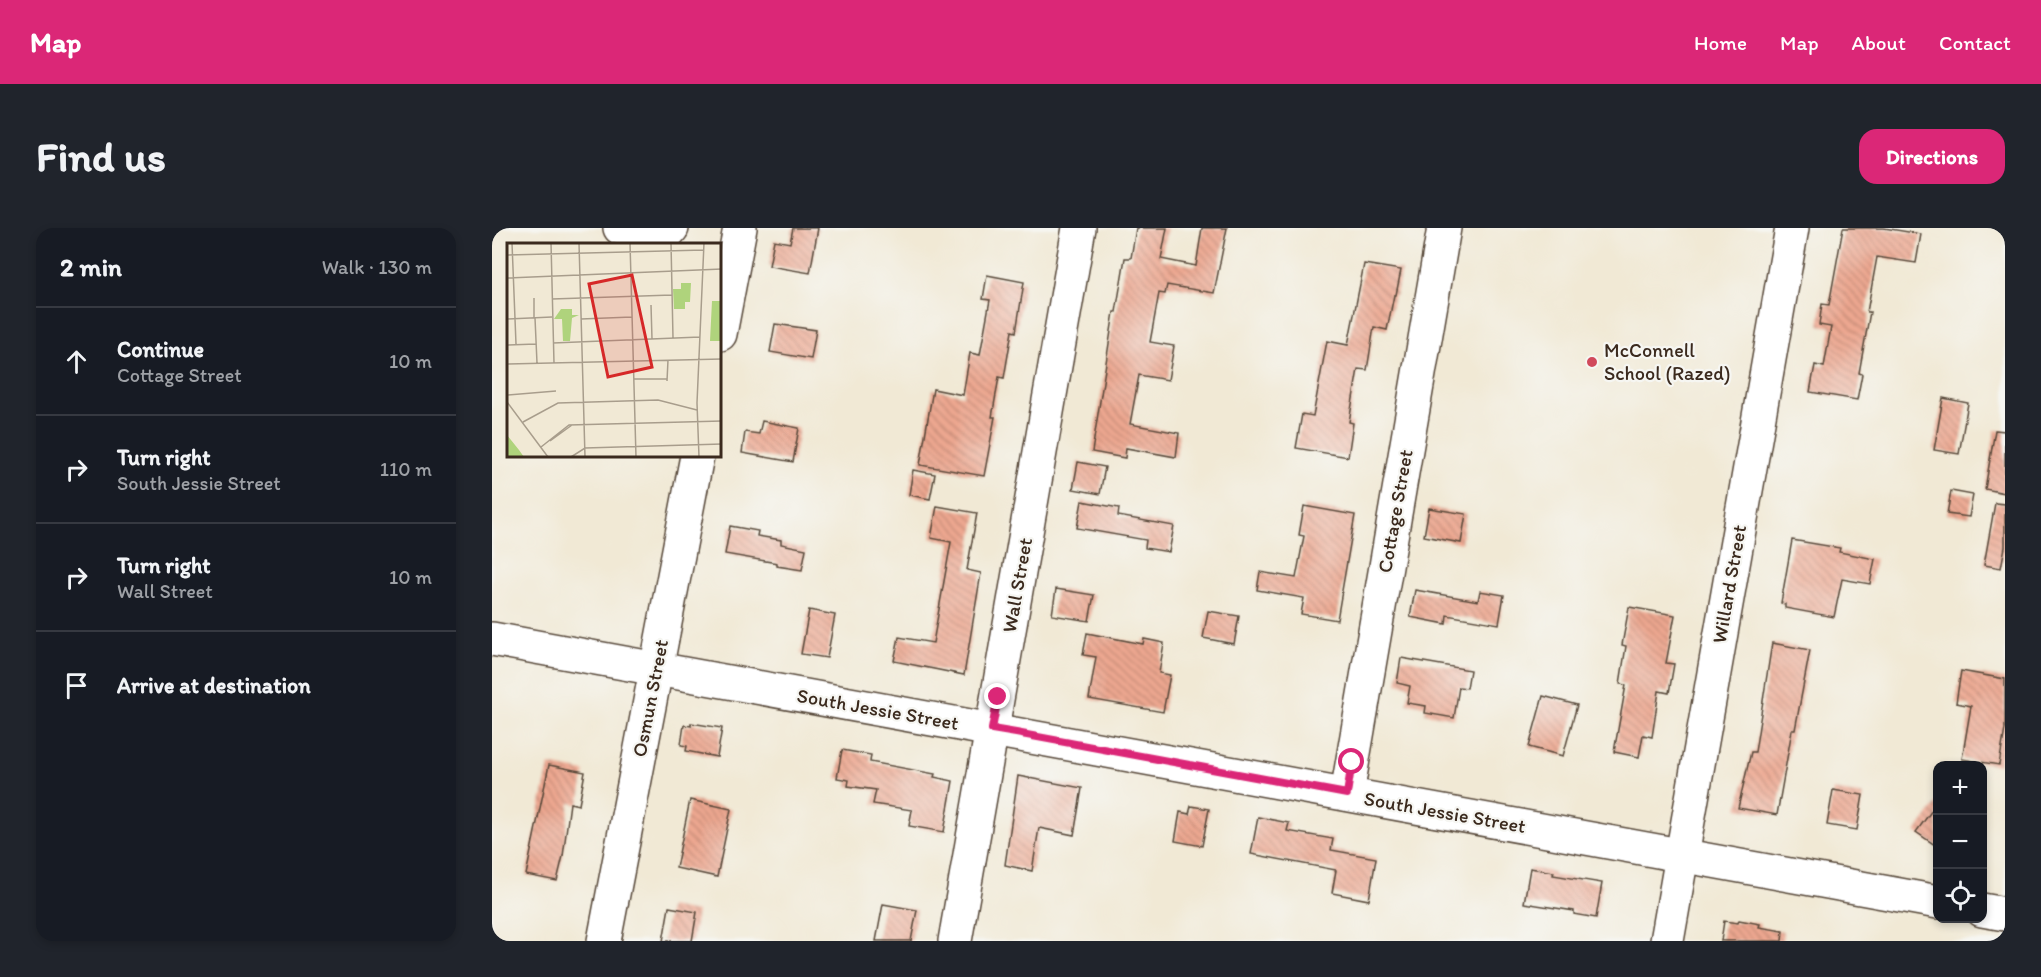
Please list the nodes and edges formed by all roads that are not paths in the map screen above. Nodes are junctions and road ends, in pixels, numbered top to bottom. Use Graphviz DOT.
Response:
graph roads {
  1 [pos="620,228"];
  2 [pos="672,228"];
  3 [pos="740,228"];
  4 [pos="1079,228"];
  5 [pos="1444,228"];
  6 [pos="1792,228"];
  7 [pos="722,323"];
  8 [pos="697,458"];
  9 [pos="492,639"];
  10 [pos="656,669"];
  11 [pos="992,729"];
  12 [pos="1347,794"];
  13 [pos="1682,855"];
  14 [pos="1933,901"];
  15 [pos="1987,911"];
  16 [pos="2005,914"];
  17 [pos="604,941"];
  18 [pos="955,941"];
  19 [pos="1667,941"];
  1 -- 2 [label="street"];
  3 -- 7 [label="street"];
  4 -- 11 [label="street, Wall Street"];
  5 -- 12 [label="street, Cottage Street"];
  6 -- 13 [label="street, Willard Street"];
  8 -- 10 [label="street, Osmun Street"];
  9 -- 10 [label="street, South Jessie Street"];
  10 -- 11 [label="street, South Jessie Street"];
  10 -- 17 [label="street, Osmun Street"];
  11 -- 12 [label="street, South Jessie Street"];
  11 -- 18 [label="street, Wall Street"];
  12 -- 13 [label="street, South Jessie Street"];
  13 -- 14 [label="street, South Jessie Street"];
  13 -- 19 [label="street, Willard Street"];
  15 -- 16 [label="street"];
}
